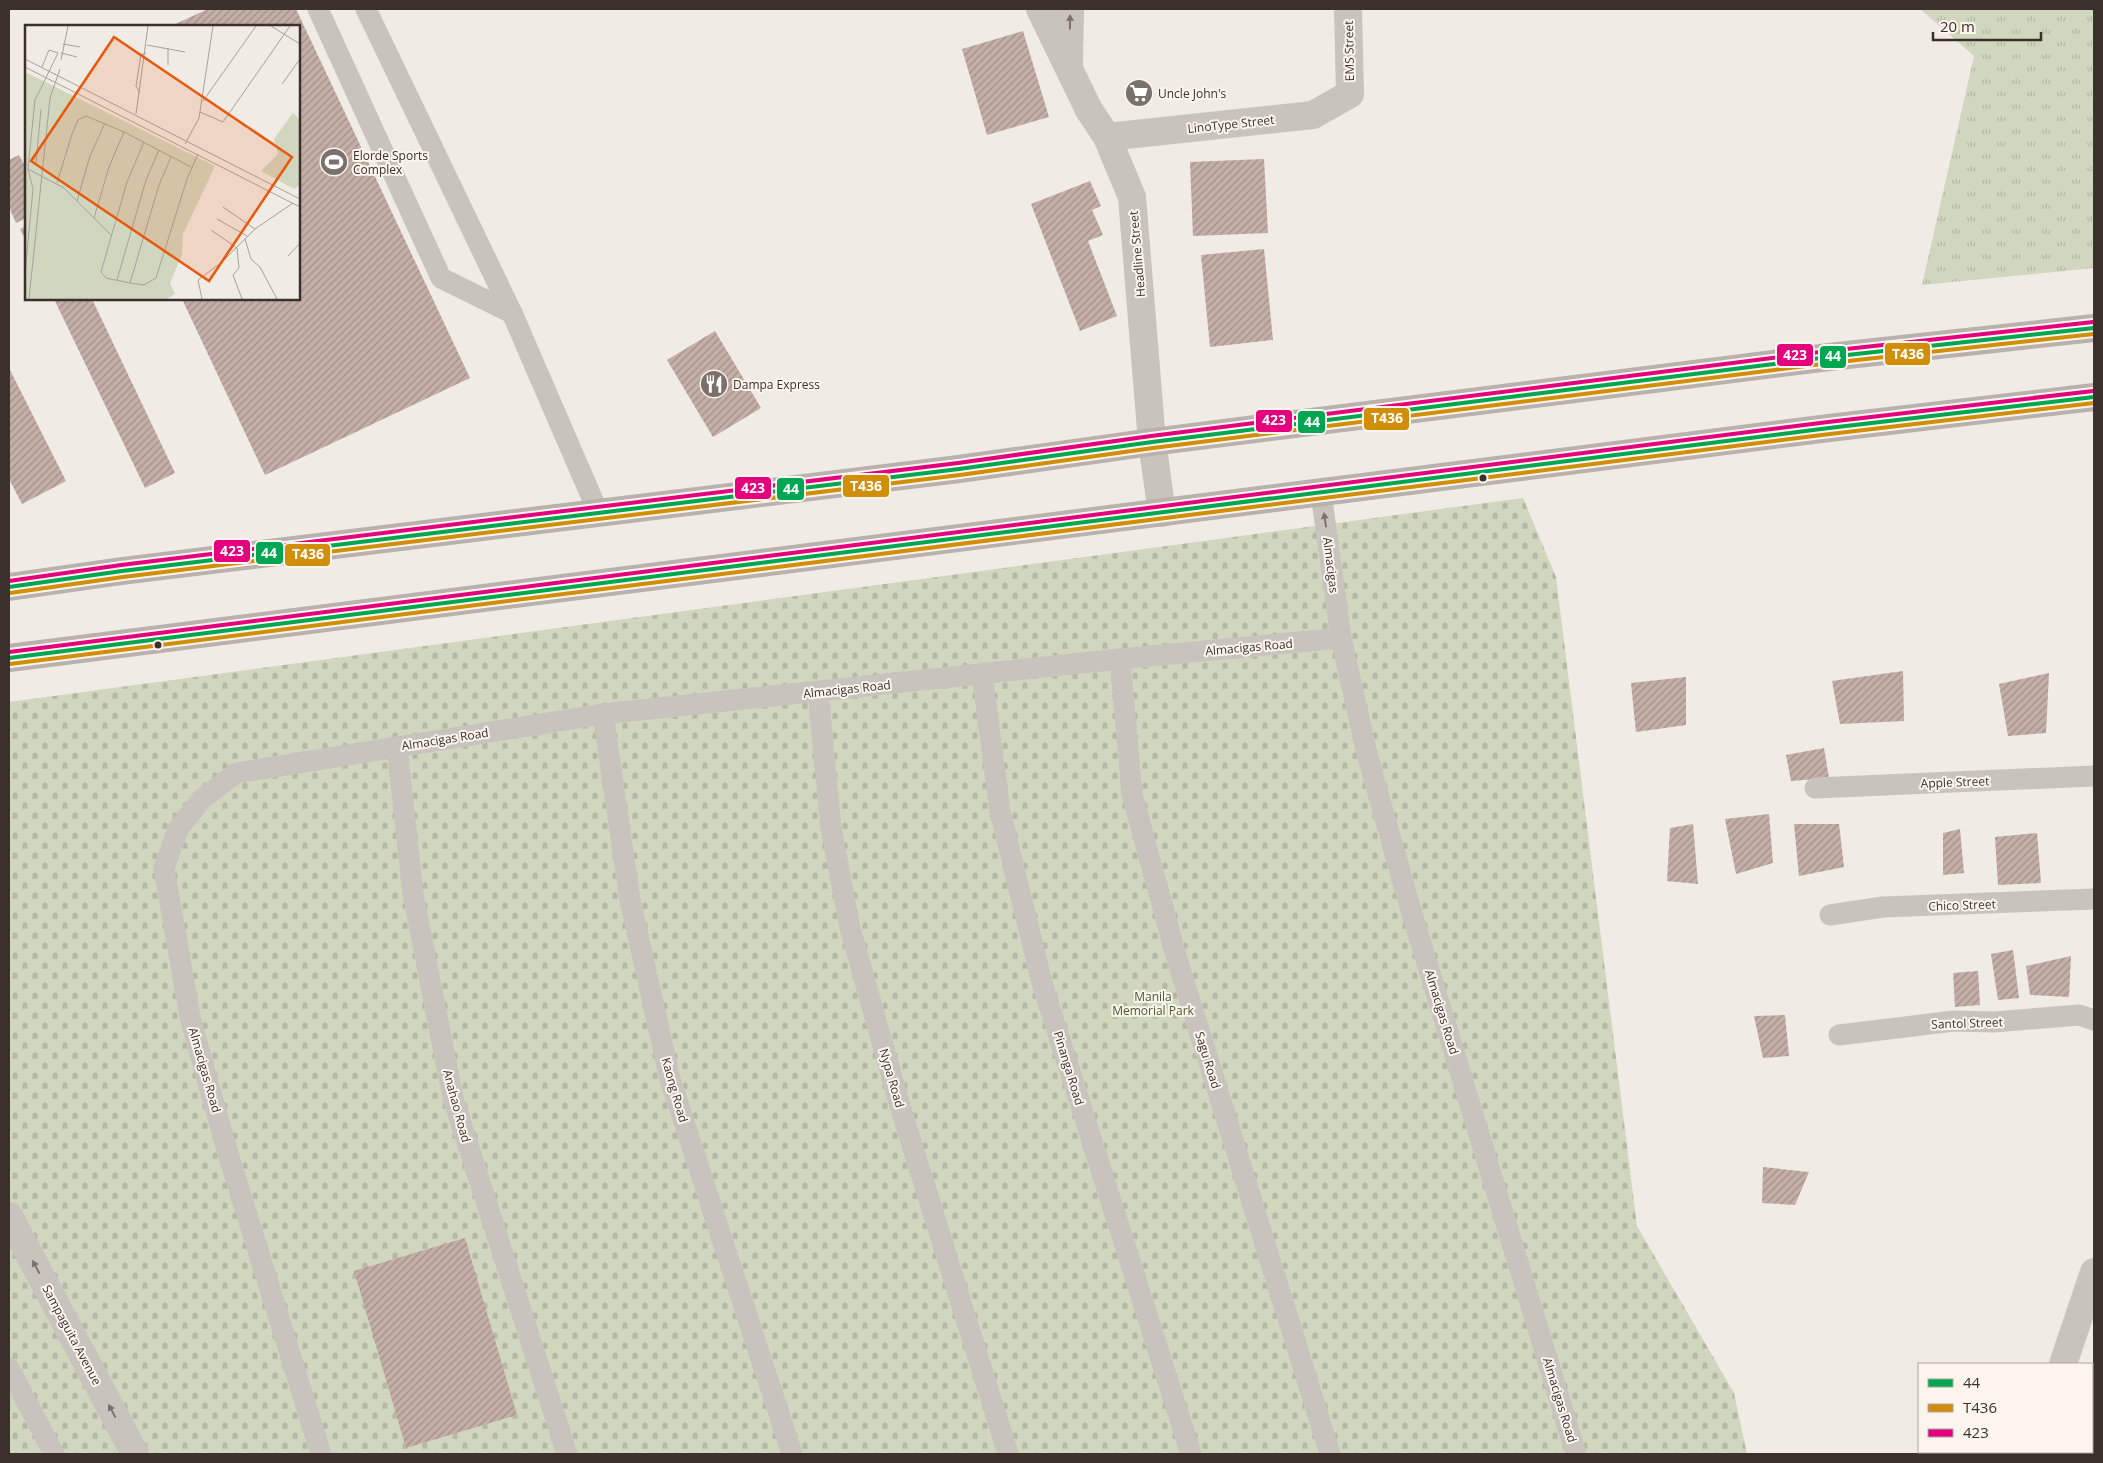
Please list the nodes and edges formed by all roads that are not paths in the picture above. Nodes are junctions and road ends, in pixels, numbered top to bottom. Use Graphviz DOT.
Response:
graph roads {
  1 [pos="318,9"];
  2 [pos="366,9"];
  3 [pos="1040,9"];
  4 [pos="1070,9"];
  5 [pos="1348,9"];
  6 [pos="1069,70"];
  7 [pos="1350,94"];
  8 [pos="1107,138"];
  9 [pos="512,313"];
  10 [pos="2094,328"];
  11 [pos="2094,397"];
  12 [pos="1152,442"];
  13 [pos="1321,493"];
  14 [pos="598,512"];
  15 [pos="1162,512"];
  16 [pos="9,587"];
  17 [pos="1341,638"];
  18 [pos="9,658"];
  19 [pos="1120,659"];
  20 [pos="982,674"];
  21 [pos="818,692"];
  22 [pos="604,714"];
  23 [pos="397,747"];
  24 [pos="2094,776"];
  25 [pos="1815,788"];
  26 [pos="2094,899"];
  27 [pos="1830,915"];
  28 [pos="2094,1020"];
  29 [pos="1839,1034"];
  30 [pos="9,1216"];
  31 [pos="2094,1272"];
  32 [pos="2063,1363"];
  33 [pos="9,1368"];
  34 [pos="54,1454"];
  35 [pos="135,1454"];
  36 [pos="321,1454"];
  37 [pos="566,1454"];
  38 [pos="792,1454"];
  39 [pos="1008,1454"];
  40 [pos="1190,1454"];
  41 [pos="1330,1454"];
  42 [pos="1576,1454"];
  1 -- 9 [label="lane"];
  2 -- 9 [label="lane"];
  3 -- 6 [label="street"];
  6 -- 4 [label="street, Headline Street, one-way"];
  5 -- 7 [label="street, EMS Street"];
  6 -- 8 [label="street, Headline Street"];
  7 -- 8 [label="street, LinoType Street"];
  8 -- 12 [label="street, Headline Street"];
  9 -- 14 [label="lane"];
  10 -- 12 [label="main road"];
  11 -- 13 [label="main road"];
  12 -- 14 [label="main road"];
  12 -- 15 [label="street, Headline Street"];
  13 -- 15 [label="main road"];
  17 -- 13 [label="lane, Almacigas, one-way"];
  14 -- 16 [label="main road"];
  15 -- 18 [label="main road"];
  17 -- 19 [label="lane, Almacigas Road"];
  17 -- 42 [label="lane, Almacigas Road"];
  19 -- 20 [label="lane, Almacigas Road"];
  19 -- 41 [label="lane, Sagu Road"];
  20 -- 21 [label="lane, Almacigas Road"];
  20 -- 40 [label="lane, Pinanga Road"];
  21 -- 22 [label="lane, Almacigas Road"];
  21 -- 39 [label="lane, Nypa Road"];
  22 -- 23 [label="lane, Almacigas Road"];
  22 -- 38 [label="lane, Kaong Road"];
  23 -- 36 [label="lane, Almacigas Road"];
  23 -- 37 [label="lane, Anahao Road"];
  24 -- 25 [label="lane, Apple Street"];
  26 -- 27 [label="lane, Chico Street"];
  28 -- 29 [label="lane, Santol Street"];
  35 -- 30 [label="street, Sampaguita Avenue, one-way"];
  31 -- 32 [label="street"];
  33 -- 34 [label="lane"];
}
